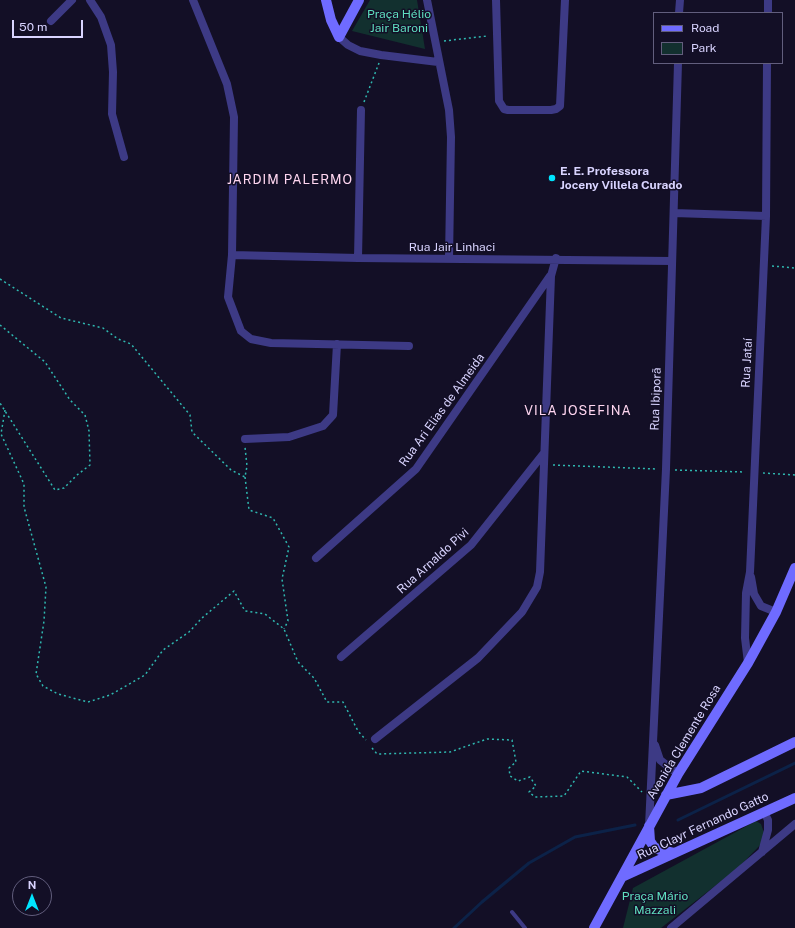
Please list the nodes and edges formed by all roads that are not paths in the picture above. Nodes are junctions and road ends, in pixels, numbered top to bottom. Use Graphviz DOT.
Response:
graph roads {
  1 [pos="72,0"];
  2 [pos="90,0"];
  3 [pos="193,0"];
  4 [pos="326,0"];
  5 [pos="359,0"];
  6 [pos="427,0"];
  7 [pos="496,0"];
  8 [pos="564,0"];
  9 [pos="680,0"];
  10 [pos="768,0"];
  11 [pos="679,12"];
  12 [pos="768,12"];
  13 [pos="51,21"];
  14 [pos="339,37"];
  15 [pos="438,62"];
  16 [pos="678,64"];
  17 [pos="767,64"];
  18 [pos="361,110"];
  19 [pos="124,157"];
  20 [pos="674,213"];
  21 [pos="766,216"];
  22 [pos="232,255"];
  23 [pos="358,258"];
  24 [pos="556,258"];
  25 [pos="448,259"];
  26 [pos="672,261"];
  27 [pos="551,276"];
  28 [pos="337,344"];
  29 [pos="409,346"];
  30 [pos="245,439"];
  31 [pos="544,453"];
  32 [pos="316,558"];
  33 [pos="795,568"];
  34 [pos="750,572"];
  35 [pos="776,612"];
  36 [pos="341,657"];
  37 [pos="748,663"];
  38 [pos="652,735"];
  39 [pos="375,739"];
  40 [pos="795,742"];
  41 [pos="678,774"];
  42 [pos="666,795"];
  43 [pos="795,798"];
  44 [pos="764,812"];
  45 [pos="795,824"];
  46 [pos="649,826"];
  47 [pos="762,852"];
  48 [pos="674,853"];
  49 [pos="622,877"];
  50 [pos="512,912"];
  51 [pos="525,928"];
  52 [pos="594,928"];
  53 [pos="671,928"];
  1 -- 13 [label="street"];
  2 -- 19 [label="street"];
  3 -- 22 [label="street"];
  4 -- 14 [label="main road"];
  5 -- 14 [label="main road"];
  6 -- 15 [label="street"];
  7 -- 8 [label="street"];
  9 -- 11 [label="street"];
  10 -- 12 [label="street"];
  14 -- 15 [label="street"];
  15 -- 25 [label="street"];
  16 -- 20 [label="street, Rua Ibiporã"];
  17 -- 21 [label="street, Rua Jataí"];
  18 -- 23 [label="street"];
  20 -- 21 [label="street"];
  20 -- 26 [label="street, Rua Ibiporã"];
  21 -- 34 [label="street, Rua Jataí"];
  22 -- 23 [label="street, Rua Jair Linhaci"];
  22 -- 28 [label="street"];
  23 -- 25 [label="street, Rua Jair Linhaci"];
  24 -- 25 [label="street, Rua Jair Linhaci"];
  24 -- 26 [label="street, Rua Jair Linhaci"];
  24 -- 27 [label="street"];
  26 -- 38 [label="street, Rua Ibiporã"];
  27 -- 31 [label="street"];
  27 -- 32 [label="street, Rua Ari Elias de Almeida"];
  28 -- 29 [label="street"];
  28 -- 30 [label="street"];
  31 -- 36 [label="street, Rua Arnaldo Pivi"];
  31 -- 39 [label="street"];
  33 -- 35 [label="main road, Avenida Clemente Rosa"];
  34 -- 35 [label="street"];
  34 -- 37 [label="street, Rua Jataí"];
  35 -- 37 [label="main road, Avenida Clemente Rosa"];
  37 -- 41 [label="main road, Avenida Clemente Rosa"];
  38 -- 41 [label="street, Rua Ibiporã"];
  38 -- 46 [label="street, Rua Ibiporã"];
  40 -- 42 [label="main road"];
  41 -- 42 [label="main road, Avenida Clemente Rosa"];
  42 -- 46 [label="main road, Avenida Clemente Rosa"];
  43 -- 44 [label="main road, Rua Clayr Fernando Gatto"];
  44 -- 47 [label="street"];
  44 -- 48 [label="main road, Rua Clayr Fernando Gatto"];
  45 -- 47 [label="street"];
  46 -- 48 [label="main road"];
  46 -- 49 [label="main road, Avenida Clemente Rosa"];
  47 -- 53 [label="street"];
  48 -- 49 [label="main road, Rua Clayr Fernando Gatto"];
  49 -- 52 [label="main road, Avenida Clemente Rosa"];
  50 -- 51 [label="lane"];
}
